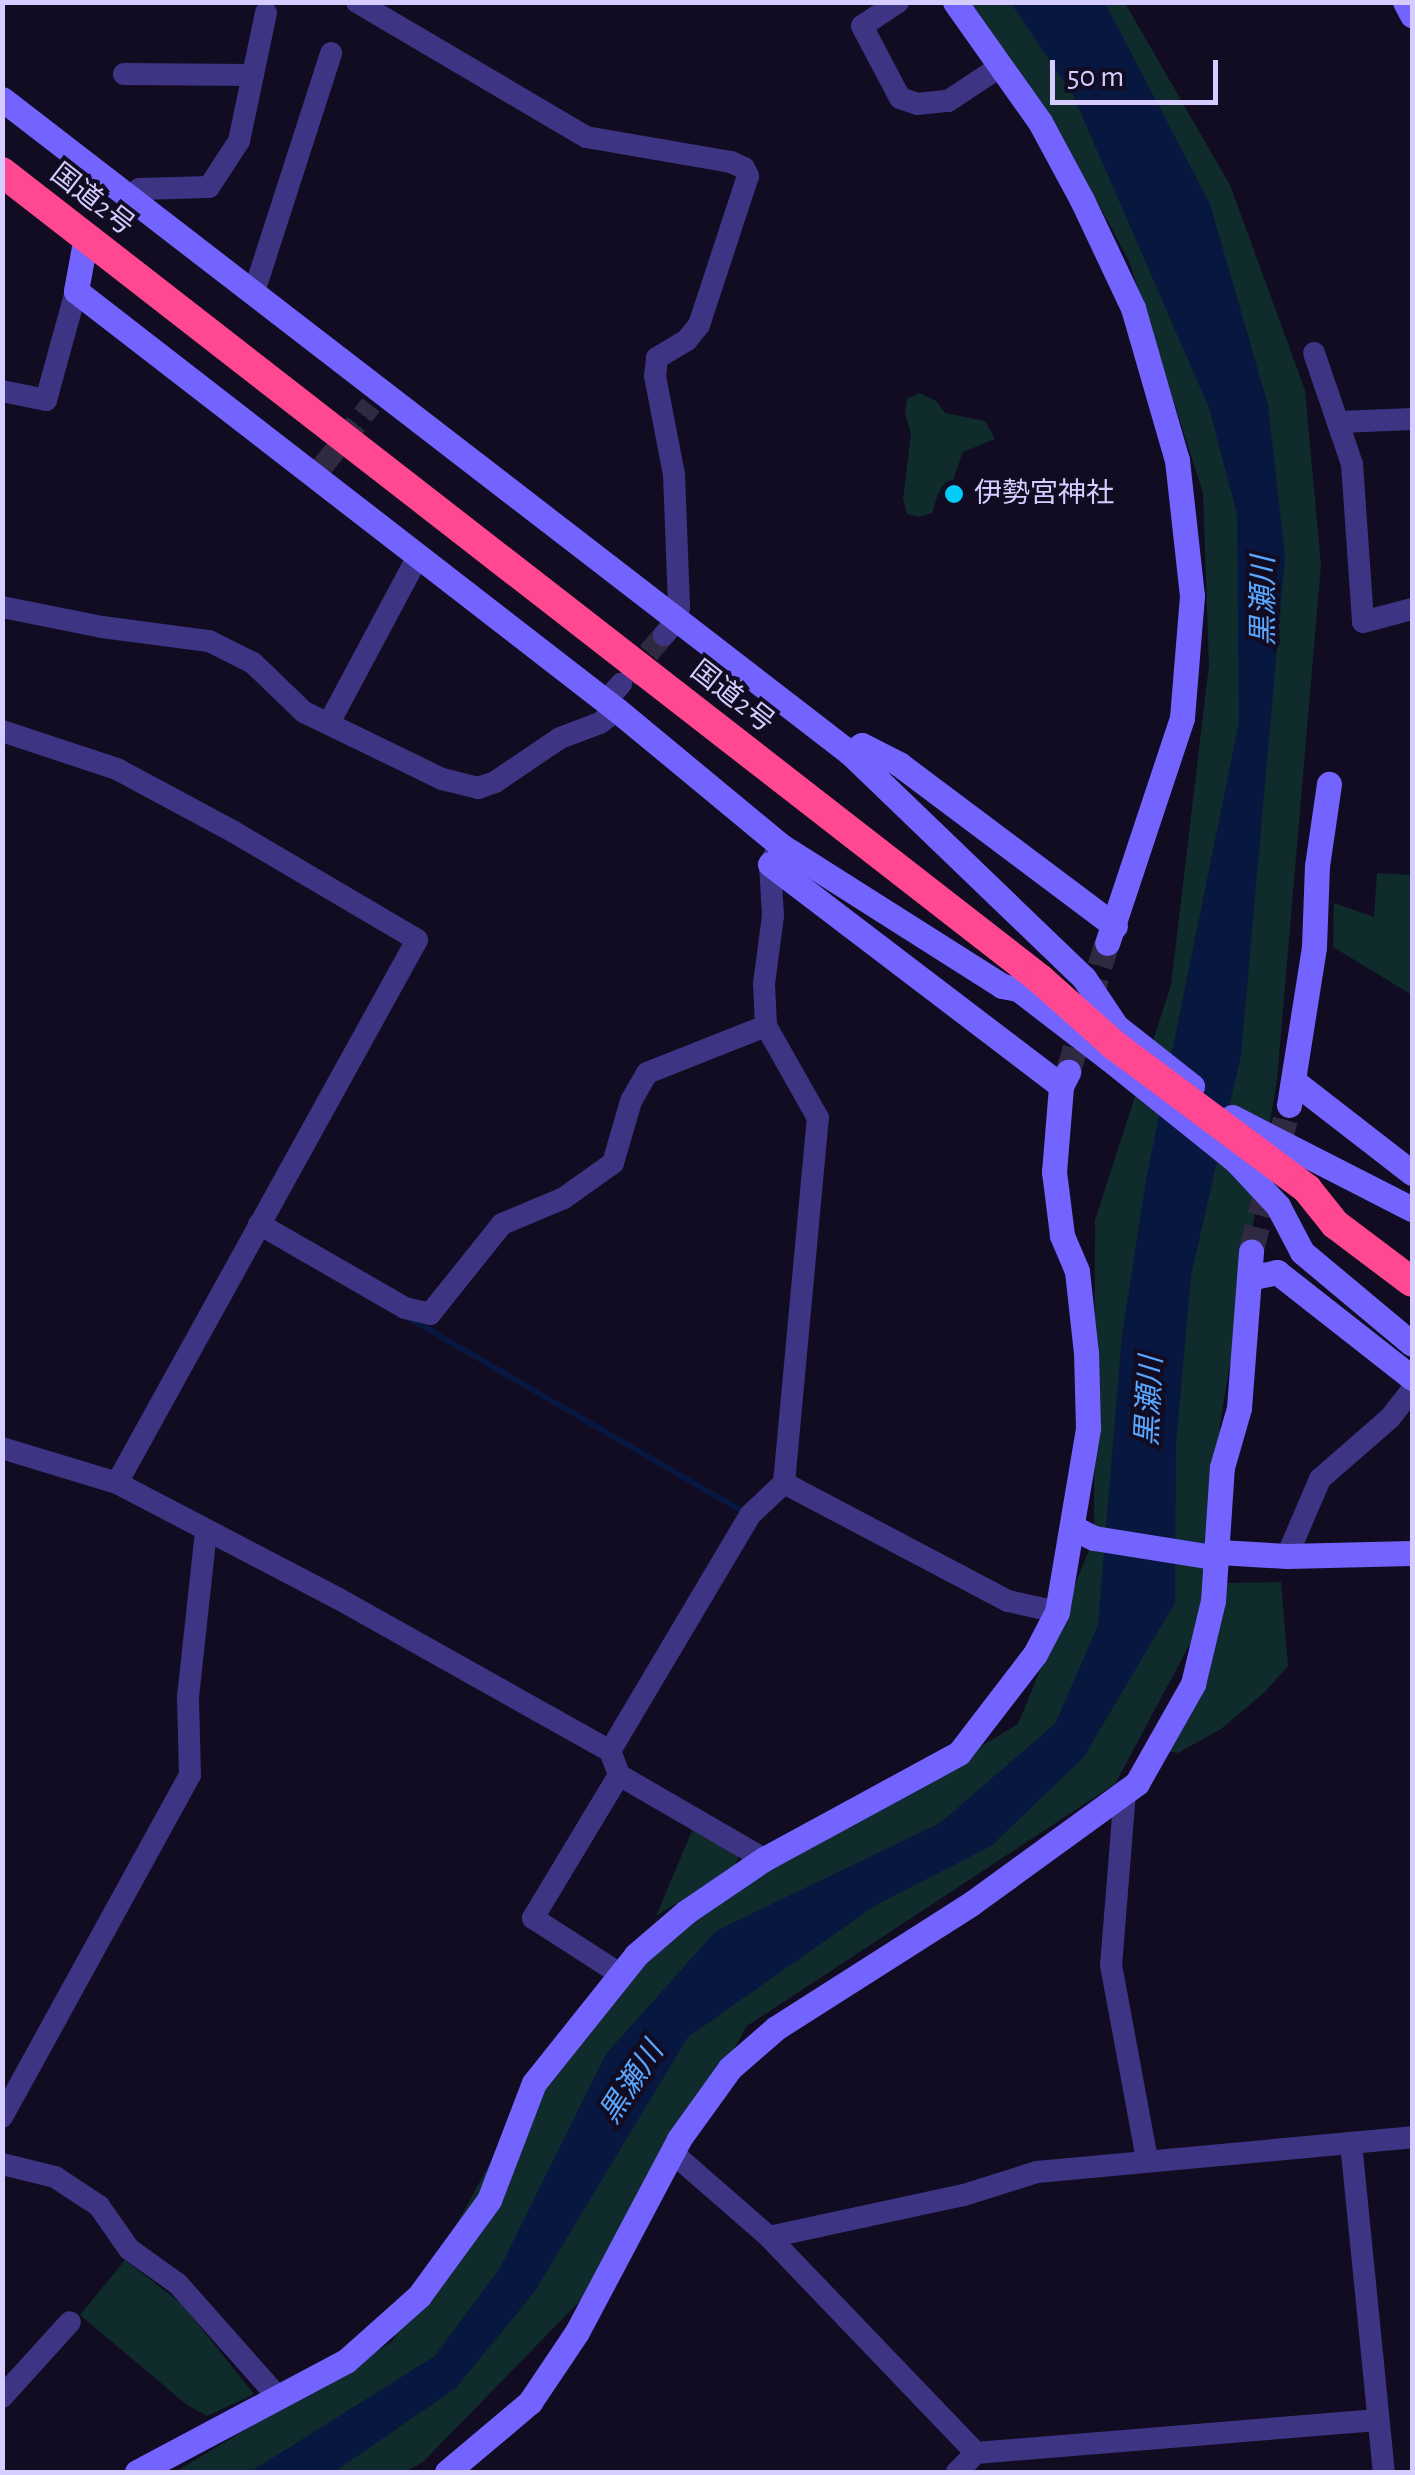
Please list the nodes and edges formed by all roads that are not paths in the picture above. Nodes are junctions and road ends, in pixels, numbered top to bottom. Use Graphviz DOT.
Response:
graph roads {
  1 [pos="357,2"];
  2 [pos="898,2"];
  3 [pos="955,2"];
  4 [pos="1405,2"];
  5 [pos="266,13"];
  6 [pos="1412,15"];
  7 [pos="331,53"];
  8 [pos="1002,66"];
  9 [pos="124,74"];
  10 [pos="253,75"];
  11 [pos="2,99"];
  12 [pos="2,172"];
  13 [pos="139,189"];
  14 [pos="86,236"];
  15 [pos="76,291"];
  16 [pos="254,292"];
  17 [pos="1314,353"];
  18 [pos="2,391"];
  19 [pos="1412,419"];
  20 [pos="1341,422"];
  21 [pos="417,558"];
  22 [pos="2,606"];
  23 [pos="1412,609"];
  24 [pos="671,628"];
  25 [pos="615,699"];
  26 [pos="329,724"];
  27 [pos="2,731"];
  28 [pos="850,754"];
  29 [pos="1329,784"];
  30 [pos="775,855"];
  31 [pos="766,1026"];
  32 [pos="1113,1043"];
  33 [pos="1240,1143"];
  34 [pos="1412,1173"];
  35 [pos="1412,1209"];
  36 [pos="259,1224"];
  37 [pos="1335,1224"];
  38 [pos="1251,1251"];
  39 [pos="1412,1274"];
  40 [pos="1250,1278"];
  41 [pos="1412,1282"];
  42 [pos="1412,1290"];
  43 [pos="1412,1344"];
  44 [pos="1412,1378"];
  45 [pos="1412,1390"];
  46 [pos="2,1448"];
  47 [pos="784,1483"];
  48 [pos="117,1484"];
  49 [pos="206,1531"];
  50 [pos="1084,1533"];
  51 [pos="1412,1553"];
  52 [pos="1213,1554"];
  53 [pos="1287,1556"];
  54 [pos="1057,1612"];
  55 [pos="610,1751"];
  56 [pos="619,1775"];
  57 [pos="1125,1792"];
  58 [pos="764,1859"];
  59 [pos="620,1974"];
  60 [pos="2,2117"];
  61 [pos="1412,2137"];
  62 [pos="1351,2143"];
  63 [pos="674,2154"];
  64 [pos="1147,2159"];
  65 [pos="2,2164"];
  66 [pos="769,2237"];
  67 [pos="70,2322"];
  68 [pos="2,2397"];
  69 [pos="278,2397"];
  70 [pos="1378,2420"];
  71 [pos="976,2453"];
  72 [pos="137,2472"];
  73 [pos="446,2472"];
  74 [pos="957,2472"];
  75 [pos="1384,2472"];
  1 -- 24 [label="street"];
  2 -- 8 [label="street"];
  3 -- 8 [label="street"];
  4 -- 6 [label="street"];
  5 -- 10 [label="street"];
  7 -- 16 [label="street"];
  8 -- 28 [label="street"];
  9 -- 10 [label="street"];
  10 -- 13 [label="street"];
  11 -- 16 [label="street"];
  12 -- 14 [label="highway, 国道2号"];
  14 -- 15 [label="street"];
  14 -- 32 [label="highway, 国道2号"];
  15 -- 18 [label="street"];
  15 -- 21 [label="street"];
  16 -- 24 [label="street"];
  17 -- 20 [label="street"];
  19 -- 20 [label="street"];
  20 -- 23 [label="street"];
  21 -- 25 [label="street"];
  21 -- 26 [label="street"];
  22 -- 26 [label="street"];
  24 -- 28 [label="street"];
  25 -- 26 [label="street"];
  25 -- 30 [label="street"];
  27 -- 36 [label="street"];
  28 -- 32 [label="street"];
  29 -- 34 [label="street"];
  30 -- 31 [label="street"];
  30 -- 32 [label="street"];
  30 -- 50 [label="street"];
  31 -- 36 [label="street"];
  31 -- 47 [label="street"];
  32 -- 33 [label="highway, 国道2号"];
  33 -- 35 [label="street"];
  33 -- 37 [label="highway, 国道2号"];
  33 -- 43 [label="street"];
  36 -- 48 [label="street"];
  37 -- 39 [label="highway"];
  37 -- 41 [label="highway, 国道2号"];
  37 -- 42 [label="highway"];
  38 -- 40 [label="street"];
  40 -- 44 [label="street"];
  40 -- 52 [label="street"];
  45 -- 53 [label="street"];
  46 -- 48 [label="street"];
  47 -- 54 [label="street"];
  47 -- 55 [label="street"];
  48 -- 49 [label="street"];
  49 -- 55 [label="street"];
  49 -- 60 [label="street"];
  50 -- 52 [label="street"];
  50 -- 54 [label="street"];
  51 -- 53 [label="street"];
  52 -- 53 [label="street"];
  52 -- 57 [label="street"];
  54 -- 58 [label="street"];
  55 -- 56 [label="street"];
  56 -- 58 [label="street"];
  56 -- 59 [label="street"];
  57 -- 63 [label="street"];
  57 -- 64 [label="street"];
  58 -- 59 [label="street"];
  59 -- 69 [label="street"];
  61 -- 62 [label="street"];
  62 -- 64 [label="street"];
  62 -- 70 [label="street"];
  63 -- 66 [label="street"];
  63 -- 73 [label="street"];
  64 -- 66 [label="street"];
  65 -- 69 [label="street"];
  66 -- 71 [label="street"];
  67 -- 68 [label="street"];
  69 -- 72 [label="street"];
  70 -- 71 [label="street"];
  70 -- 75 [label="street"];
  71 -- 74 [label="street"];
}
